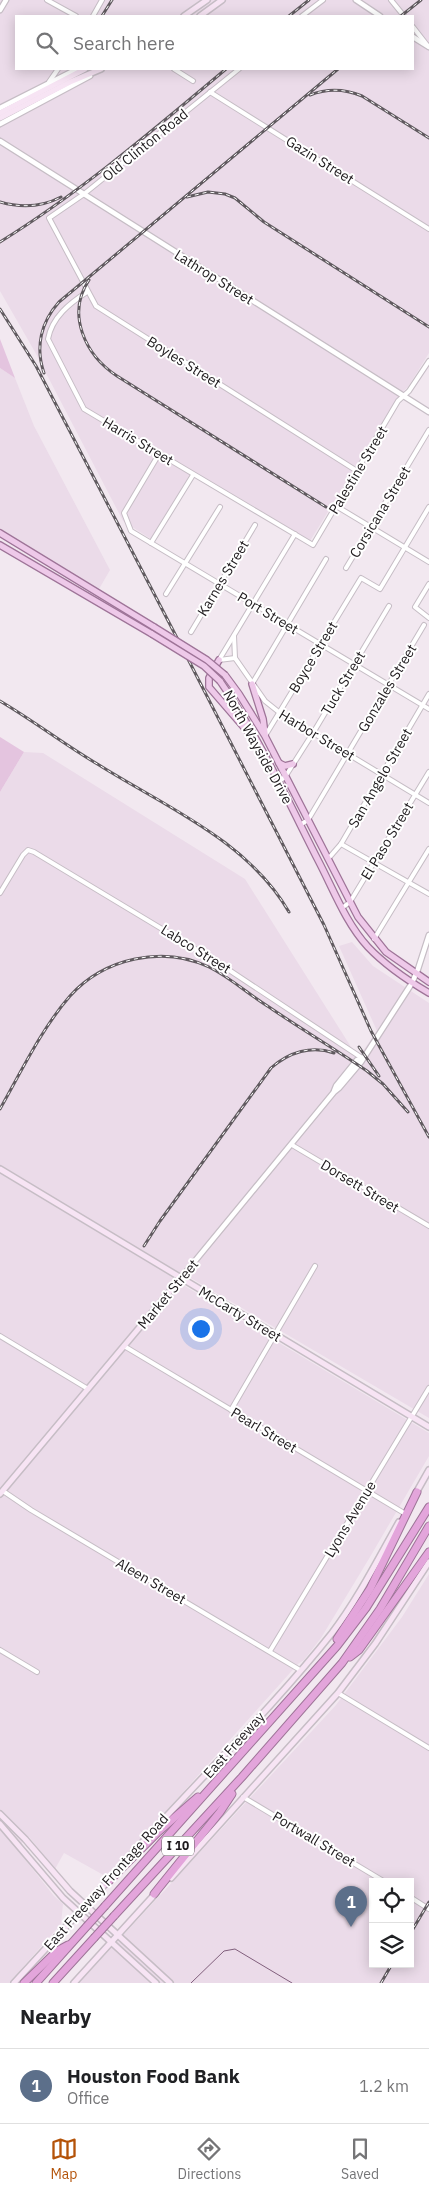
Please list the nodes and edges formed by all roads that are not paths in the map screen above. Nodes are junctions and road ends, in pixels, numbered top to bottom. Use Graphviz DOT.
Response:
graph roads {
  1 [pos="6,0"];
  2 [pos="47,0"];
  3 [pos="102,0"];
  4 [pos="207,0"];
  5 [pos="222,0"];
  6 [pos="323,0"];
  7 [pos="356,0"];
  8 [pos="391,0"];
  9 [pos="0,10"];
  10 [pos="74,15"];
  11 [pos="93,15"];
  12 [pos="185,15"];
  13 [pos="201,15"];
  14 [pos="303,15"];
  15 [pos="378,15"];
  16 [pos="403,15"];
  17 [pos="414,28"];
  18 [pos="414,38"];
  19 [pos="429,47"];
  20 [pos="57,70"];
  21 [pos="75,70"];
  22 [pos="83,70"];
  23 [pos="100,70"];
  24 [pos="100,70"];
  25 [pos="176,70"];
  26 [pos="238,70"];
  27 [pos="193,81"];
  28 [pos="49,82"];
  29 [pos="210,92"];
  30 [pos="0,108"];
  31 [pos="0,113"];
  32 [pos="0,118"];
  33 [pos="0,124"];
  34 [pos="0,141"];
  35 [pos="84,194"];
  36 [pos="49,218"];
  37 [pos="429,229"];
  38 [pos="88,292"];
  39 [pos="429,361"];
  40 [pos="404,396"];
  41 [pos="429,412"];
  42 [pos="429,430"];
  43 [pos="159,454"];
  44 [pos="357,471"];
  45 [pos="193,475"];
  46 [pos="220,506"];
  47 [pos="336,506"];
  48 [pos="429,506"];
  49 [pos="255,525"];
  50 [pos="371,527"];
  51 [pos="0,533"];
  52 [pos="295,534"];
  53 [pos="152,543"];
  54 [pos="0,545"];
  55 [pos="313,545"];
  56 [pos="404,547"];
  57 [pos="326,559"];
  58 [pos="429,562"];
  59 [pos="185,563"];
  60 [pos="346,568"];
  61 [pos="219,584"];
  62 [pos="429,584"];
  63 [pos="166,594"];
  64 [pos="253,604"];
  65 [pos="389,606"];
  66 [pos="429,618"];
  67 [pos="287,624"];
  68 [pos="424,625"];
  69 [pos="191,632"];
  70 [pos="234,636"];
  71 [pos="320,644"];
  72 [pos="235,658"];
  73 [pos="219,660"];
  74 [pos="355,664"];
  75 [pos="222,678"];
  76 [pos="252,684"];
  77 [pos="389,685"];
  78 [pos="429,694"];
  79 [pos="422,705"];
  80 [pos="429,709"];
  81 [pos="280,713"];
  82 [pos="313,733"];
  83 [pos="265,736"];
  84 [pos="254,737"];
  85 [pos="348,753"];
  86 [pos="278,762"];
  87 [pos="293,764"];
  88 [pos="429,772"];
  89 [pos="381,774"];
  90 [pos="285,777"];
  91 [pos="278,782"];
  92 [pos="415,794"];
  93 [pos="429,803"];
  94 [pos="308,820"];
  95 [pos="300,825"];
  96 [pos="342,844"];
  97 [pos="429,849"];
  98 [pos="328,859"];
  99 [pos="374,864"];
  100 [pos="409,883"];
  101 [pos="0,893"];
  102 [pos="429,894"];
  103 [pos="350,902"];
  104 [pos="342,908"];
  105 [pos="429,935"];
  106 [pos="374,939"];
  107 [pos="416,974"];
  108 [pos="429,982"];
  109 [pos="412,983"];
  110 [pos="429,993"];
  111 [pos="362,1058"];
  112 [pos="292,1145"];
  113 [pos="0,1169"];
  114 [pos="429,1226"];
  115 [pos="315,1266"];
  116 [pos="181,1278"];
  117 [pos="276,1335"];
  118 [pos="0,1336"];
  119 [pos="124,1346"];
  120 [pos="429,1388"];
  121 [pos="88,1389"];
  122 [pos="231,1410"];
  123 [pos="412,1416"];
  124 [pos="429,1427"];
  125 [pos="429,1470"];
  126 [pos="366,1491"];
  127 [pos="416,1492"];
  128 [pos="1,1493"];
  129 [pos="429,1507"];
  130 [pos="404,1513"];
  131 [pos="429,1526"];
  132 [pos="429,1552"];
  133 [pos="429,1562"];
  134 [pos="0,1650"];
  135 [pos="270,1651"];
  136 [pos="342,1663"];
  137 [pos="300,1670"];
  138 [pos="37,1672"];
  139 [pos="313,1675"];
  140 [pos="338,1693"];
  141 [pos="429,1748"];
  142 [pos="225,1773"];
  143 [pos="242,1777"];
  144 [pos="243,1797"];
  145 [pos="0,1814"];
  146 [pos="0,1824"];
  147 [pos="46,1865"];
  148 [pos="38,1870"];
  149 [pos="377,1878"];
  150 [pos="107,1883"];
  151 [pos="154,1894"];
  152 [pos="414,1900"];
  153 [pos="86,1906"];
  154 [pos="429,1909"];
  155 [pos="79,1913"];
  156 [pos="118,1935"];
  157 [pos="72,1943"];
  158 [pos="110,1943"];
  159 [pos="161,1975"];
  160 [pos="155,1982"];
  161 [pos="14,1983"];
  162 [pos="24,1983"];
  163 [pos="36,1983"];
  164 [pos="53,1983"];
  165 [pos="74,1983"];
  166 [pos="170,1983"];
  1 -- 9 [label="street"];
  2 -- 10 [label="street"];
  3 -- 11 [label="street"];
  4 -- 12 [label="main road"];
  5 -- 13 [label="main road"];
  6 -- 14 [label="street"];
  7 -- 15 [label="street"];
  8 -- 16 [label="street"];
  17 -- 19 [label="street"];
  18 -- 19 [label="street"];
  20 -- 28 [label="street"];
  21 -- 28 [label="street"];
  22 -- 31 [label="main road"];
  23 -- 32 [label="main road"];
  24 -- 33 [label="street"];
  25 -- 27 [label="street"];
  26 -- 29 [label="street, Old Clinton Road"];
  28 -- 30 [label="street"];
  29 -- 35 [label="street, Old Clinton Road"];
  29 -- 37 [label="street, Gazin Street"];
  34 -- 35 [label="street, Lathrop Street"];
  35 -- 36 [label="street, Old Clinton Road"];
  35 -- 40 [label="street, Lathrop Street"];
  36 -- 38 [label="street, Boyles Street"];
  38 -- 43 [label="street, Harris Street"];
  38 -- 44 [label="street, Boyles Street"];
  39 -- 40 [label="street, Palestine Street"];
  40 -- 41 [label="street, Lathrop Street"];
  40 -- 44 [label="street, Palestine Street"];
  42 -- 50 [label="street, Corsicana Street"];
  43 -- 45 [label="street, Harris Street"];
  43 -- 53 [label="street, Port Street"];
  44 -- 47 [label="street, Palestine Street"];
  45 -- 52 [label="street, Harris Street"];
  45 -- 53 [label="street"];
  46 -- 59 [label="street"];
  47 -- 50 [label="street"];
  47 -- 55 [label="street, Palestine Street"];
  48 -- 56 [label="street"];
  49 -- 61 [label="street, Karnes Street"];
  50 -- 56 [label="street"];
  50 -- 60 [label="street, Corsicana Street"];
  51 -- 75 [label="main road, North Wayside Drive, bridge"];
  52 -- 55 [label="street, Harris Street"];
  52 -- 64 [label="street"];
  53 -- 59 [label="street, Port Street"];
  54 -- 75 [label="main road, North Wayside Drive, bridge"];
  56 -- 58 [label="street"];
  56 -- 71 [label="street, Boyce Street"];
  57 -- 67 [label="street"];
  59 -- 61 [label="street, Port Street"];
  59 -- 63 [label="street"];
  61 -- 64 [label="street, Port Street"];
  61 -- 69 [label="street, Karnes Street"];
  62 -- 66 [label="street"];
  64 -- 67 [label="street, Port Street"];
  64 -- 70 [label="street"];
  65 -- 74 [label="street, Tuck Street"];
  67 -- 71 [label="street, Port Street"];
  67 -- 76 [label="street"];
  68 -- 77 [label="street, Gonzales Street"];
  70 -- 72 [label="street"];
  70 -- 73 [label="street"];
  71 -- 74 [label="street, Port Street"];
  71 -- 81 [label="street, Boyce Street"];
  72 -- 73 [label="street"];
  72 -- 76 [label="street, Harbor Street"];
  73 -- 84 [label="main road"];
  74 -- 77 [label="street, Port Street"];
  74 -- 82 [label="street, Tuck Street"];
  75 -- 83 [label="main road, North Wayside Drive"];
  75 -- 84 [label="main road, North Wayside Drive"];
  76 -- 81 [label="street, Harbor Street"];
  76 -- 83 [label="main road"];
  77 -- 79 [label="street, Port Street"];
  77 -- 85 [label="street, Gonzales Street"];
  78 -- 79 [label="street, San Angelo Street"];
  79 -- 80 [label="street, Port Street"];
  79 -- 89 [label="street, San Angelo Street"];
  81 -- 82 [label="street, Harbor Street"];
  81 -- 83 [label="street, Boyce Street"];
  82 -- 85 [label="street, Harbor Street"];
  82 -- 87 [label="street, Tuck Street"];
  83 -- 86 [label="main road, North Wayside Drive"];
  84 -- 91 [label="main road, North Wayside Drive"];
  85 -- 89 [label="street, Harbor Street"];
  85 -- 94 [label="street, Gonzales Street"];
  86 -- 87 [label="main road"];
  86 -- 90 [label="main road, North Wayside Drive"];
  87 -- 90 [label="street, Tuck Street"];
  88 -- 92 [label="street, El Paso Street"];
  89 -- 92 [label="street, Harbor Street"];
  89 -- 96 [label="street, San Angelo Street"];
  90 -- 91 [label="street, Tuck Street"];
  90 -- 94 [label="main road, North Wayside Drive"];
  91 -- 95 [label="main road, North Wayside Drive"];
  92 -- 93 [label="street, Harbor Street"];
  92 -- 99 [label="street, El Paso Street"];
  94 -- 95 [label="street, Gonzales Street"];
  94 -- 98 [label="main road, North Wayside Drive"];
  95 -- 104 [label="main road, North Wayside Drive"];
  96 -- 98 [label="street, San Angelo Street"];
  96 -- 99 [label="street"];
  97 -- 100 [label="street"];
  98 -- 103 [label="main road, North Wayside Drive"];
  99 -- 100 [label="street"];
  99 -- 103 [label="street, El Paso Street"];
  100 -- 102 [label="street"];
  100 -- 106 [label="street"];
  101 -- 111 [label="street, Labco Street"];
  103 -- 104 [label="street, El Paso Street"];
  103 -- 106 [label="main road, North Wayside Drive"];
  104 -- 109 [label="main road, North Wayside Drive"];
  105 -- 107 [label="street, Market Street"];
  106 -- 107 [label="main road, North Wayside Drive"];
  107 -- 108 [label="main road, North Wayside Drive"];
  107 -- 109 [label="street, Market Street"];
  109 -- 110 [label="main road, North Wayside Drive"];
  109 -- 111 [label="street, Market Street"];
  111 -- 112 [label="street, Market Street"];
  112 -- 114 [label="street, Dorsett Street"];
  112 -- 116 [label="street, Market Street"];
  113 -- 116 [label="main road, McCarty Street"];
  115 -- 117 [label="street"];
  116 -- 117 [label="main road, McCarty Street"];
  116 -- 119 [label="main road, Market Street"];
  117 -- 122 [label="street"];
  117 -- 123 [label="main road, McCarty Street"];
  118 -- 121 [label="street"];
  119 -- 121 [label="main road, Market Street"];
  119 -- 122 [label="street, Pearl Street"];
  120 -- 123 [label="street, Lyons Avenue"];
  121 -- 128 [label="main road, Market Street"];
  122 -- 126 [label="street, Pearl Street"];
  123 -- 124 [label="main road, McCarty Street"];
  123 -- 126 [label="street, Lyons Avenue"];
  125 -- 127 [label="main road, East Freeway Frontage Road"];
  126 -- 130 [label="street, Pearl Street"];
  126 -- 135 [label="street, Lyons Avenue"];
  127 -- 130 [label="main road, East Freeway Frontage Road"];
  127 -- 139 [label="highway"];
  128 -- 135 [label="street, Aleen Street"];
  129 -- 139 [label="highway, East Freeway / I 10"];
  130 -- 137 [label="main road, East Freeway Frontage Road"];
  131 -- 136 [label="highway, East Freeway / I 10"];
  132 -- 136 [label="highway"];
  133 -- 140 [label="main road"];
  134 -- 138 [label="street"];
  135 -- 137 [label="street, Aleen Street"];
  136 -- 143 [label="highway, East Freeway / I 10"];
  137 -- 150 [label="main road, East Freeway Frontage Road"];
  139 -- 142 [label="highway, East Freeway / I 10"];
  140 -- 141 [label="street"];
  140 -- 144 [label="main road"];
  142 -- 150 [label="highway"];
  142 -- 157 [label="highway, East Freeway / I 10, bridge"];
  143 -- 151 [label="highway"];
  143 -- 164 [label="highway, East Freeway / I 10, bridge"];
  144 -- 149 [label="street, Portwall Street"];
  144 -- 151 [label="main road"];
  145 -- 147 [label="main road"];
  146 -- 148 [label="main road"];
  147 -- 148 [label="main road"];
  147 -- 153 [label="main road"];
  148 -- 155 [label="main road"];
  150 -- 153 [label="main road, East Freeway Frontage Road"];
  151 -- 156 [label="main road"];
  152 -- 154 [label="street"];
  153 -- 155 [label="main road, East Freeway Frontage Road"];
  153 -- 156 [label="main road"];
  155 -- 158 [label="main road"];
  155 -- 161 [label="main road, East Freeway Frontage Road"];
  156 -- 158 [label="main road"];
  156 -- 159 [label="main road"];
  157 -- 162 [label="highway"];
  157 -- 163 [label="highway, East Freeway / I 10"];
  158 -- 160 [label="main road"];
  158 -- 165 [label="main road"];
  159 -- 160 [label="main road"];
  159 -- 166 [label="main road"];
}
